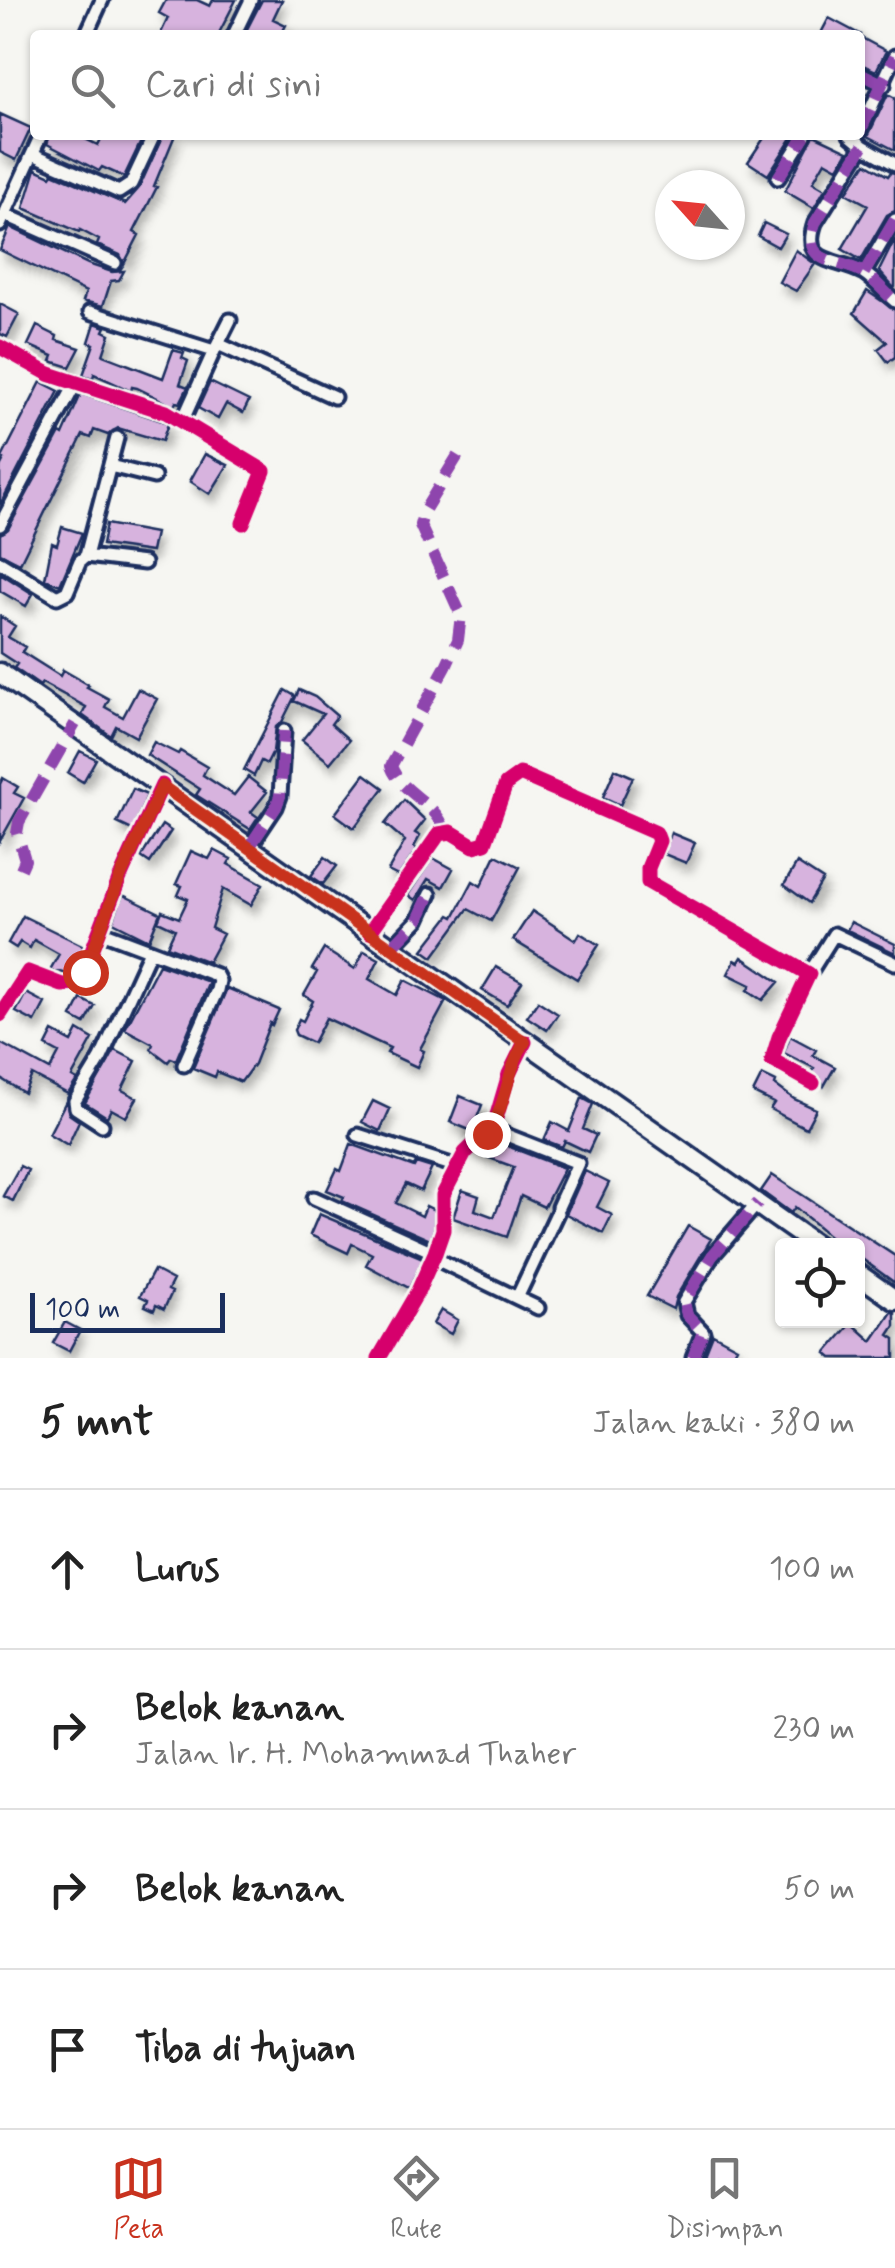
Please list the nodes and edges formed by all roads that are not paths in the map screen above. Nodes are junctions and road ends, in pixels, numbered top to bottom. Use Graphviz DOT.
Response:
graph roads {
  1 [pos="102,0"];
  2 [pos="251,0"];
  3 [pos="88,30"];
  4 [pos="236,30"];
  5 [pos="895,56"];
  6 [pos="865,76"];
  7 [pos="884,85"];
  8 [pos="865,123"];
  9 [pos="39,140"];
  10 [pos="152,140"];
  11 [pos="802,140"];
  12 [pos="856,140"];
  13 [pos="862,140"];
  14 [pos="33,154"];
  15 [pos="895,164"];
  16 [pos="778,178"];
  17 [pos="3,220"];
  18 [pos="895,220"];
  19 [pos="114,263"];
  20 [pos="864,274"];
  21 [pos="895,302"];
  22 [pos="90,312"];
  23 [pos="230,320"];
  24 [pos="0,347"];
  25 [pos="216,348"];
  26 [pos="76,383"];
  27 [pos="334,397"];
  28 [pos="182,422"];
  29 [pos="116,438"];
  30 [pos="110,466"];
  31 [pos="154,477"];
  32 [pos="243,523"];
  33 [pos="0,525"];
  34 [pos="86,556"];
  35 [pos="0,562"];
  36 [pos="144,564"];
  37 [pos="0,673"];
  38 [pos="284,731"];
  39 [pos="162,786"];
  40 [pos="250,846"];
  41 [pos="430,894"];
  42 [pos="102,932"];
  43 [pos="370,932"];
  44 [pos="392,946"];
  45 [pos="150,950"];
  46 [pos="895,963"];
  47 [pos="809,974"];
  48 [pos="0,1015"];
  49 [pos="525,1042"];
  50 [pos="184,1065"];
  51 [pos="813,1083"];
  52 [pos="102,1124"];
  53 [pos="491,1129"];
  54 [pos="358,1135"];
  55 [pos="458,1167"];
  56 [pos="314,1198"];
  57 [pos="758,1203"];
  58 [pos="806,1238"];
  59 [pos="434,1255"];
  60 [pos="865,1279"];
  61 [pos="518,1298"];
  62 [pos="895,1300"];
  63 [pos="538,1308"];
  64 [pos="379,1358"];
  65 [pos="693,1358"];
  1 -- 3 [label="street"];
  2 -- 4 [label="street"];
  5 -- 7 [label="street"];
  6 -- 7 [label="street"];
  7 -- 8 [label="street"];
  9 -- 14 [label="street"];
  10 -- 14 [label="street"];
  11 -- 16 [label="street"];
  12 -- 20 [label="street"];
  13 -- 15 [label="street"];
  14 -- 17 [label="street"];
  17 -- 19 [label="street"];
  18 -- 20 [label="street"];
  20 -- 21 [label="street"];
  22 -- 25 [label="street"];
  23 -- 25 [label="street"];
  24 -- 26 [label="street"];
  25 -- 27 [label="street"];
  25 -- 28 [label="street"];
  26 -- 28 [label="street"];
  26 -- 33 [label="street"];
  28 -- 32 [label="street"];
  29 -- 30 [label="street"];
  30 -- 31 [label="street"];
  30 -- 34 [label="street"];
  34 -- 35 [label="street"];
  34 -- 36 [label="street"];
  37 -- 39 [label="main road"];
  38 -- 40 [label="street"];
  39 -- 40 [label="main road"];
  39 -- 42 [label="street"];
  40 -- 43 [label="main road"];
  41 -- 44 [label="street"];
  42 -- 45 [label="street"];
  42 -- 48 [label="street"];
  43 -- 44 [label="main road"];
  43 -- 47 [label="street"];
  44 -- 49 [label="main road"];
  45 -- 50 [label="street"];
  45 -- 52 [label="street"];
  46 -- 47 [label="street"];
  47 -- 51 [label="street"];
  49 -- 53 [label="street"];
  49 -- 57 [label="main road"];
  53 -- 55 [label="street"];
  53 -- 61 [label="street"];
  54 -- 55 [label="street"];
  55 -- 59 [label="street"];
  56 -- 59 [label="street"];
  57 -- 58 [label="main road"];
  57 -- 65 [label="street"];
  59 -- 61 [label="street"];
  59 -- 64 [label="street"];
  60 -- 62 [label="main road"];
  61 -- 63 [label="street"];
}
